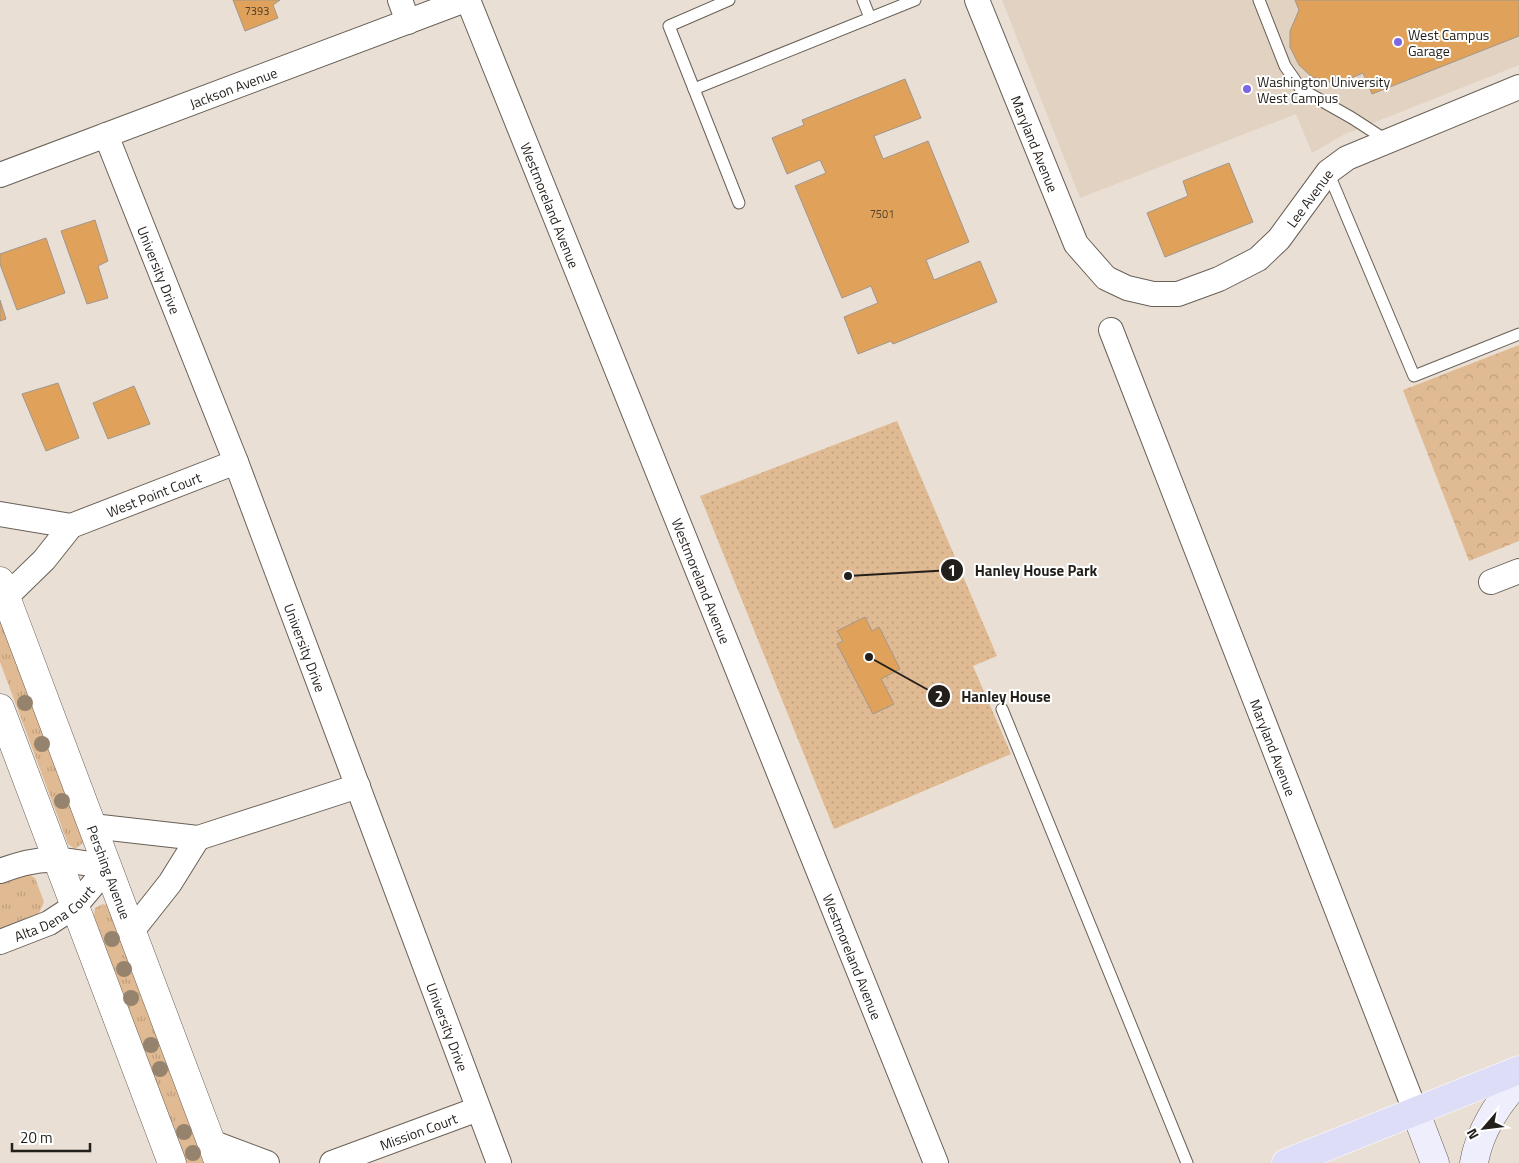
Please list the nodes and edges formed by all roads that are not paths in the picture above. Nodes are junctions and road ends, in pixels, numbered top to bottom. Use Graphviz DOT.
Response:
graph roads {
  1 [pos="467,0"];
  2 [pos="729,0"];
  3 [pos="863,0"];
  4 [pos="915,0"];
  5 [pos="977,0"];
  6 [pos="1259,0"];
  7 [pos="404,11"];
  8 [pos="870,18"];
  9 [pos="1519,87"];
  10 [pos="694,89"];
  11 [pos="106,135"];
  12 [pos="1386,140"];
  13 [pos="1328,172"];
  14 [pos="0,175"];
  15 [pos="739,203"];
  16 [pos="1106,278"];
  17 [pos="1111,330"];
  18 [pos="1519,334"];
  19 [pos="236,462"];
  20 [pos="0,514"];
  21 [pos="72,526"];
  22 [pos="1519,571"];
  23 [pos="1491,582"];
  24 [pos="3,589"];
  25 [pos="0,708"];
  26 [pos="1002,709"];
  27 [pos="358,786"];
  28 [pos="92,826"];
  29 [pos="198,838"];
  30 [pos="57,858"];
  31 [pos="108,867"];
  32 [pos="0,871"];
  33 [pos="75,906"];
  34 [pos="132,932"];
  35 [pos="0,942"];
  36 [pos="1519,1070"];
  37 [pos="1519,1081"];
  38 [pos="478,1109"];
  39 [pos="1416,1112"];
  40 [pos="215,1152"];
  41 [pos="172,1163"];
  42 [pos="267,1163"];
  43 [pos="332,1163"];
  44 [pos="499,1163"];
  45 [pos="936,1163"];
  46 [pos="1187,1163"];
  47 [pos="1286,1163"];
  48 [pos="1435,1163"];
  49 [pos="1474,1163"];
  1 -- 7 [label="street, Jackson Avenue"];
  1 -- 45 [label="street, Westmoreland Avenue"];
  2 -- 10 [label="lane"];
  3 -- 8 [label="lane"];
  4 -- 8 [label="lane"];
  5 -- 16 [label="street, Maryland Avenue"];
  6 -- 12 [label="lane"];
  7 -- 11 [label="street, Jackson Avenue"];
  8 -- 10 [label="lane"];
  9 -- 12 [label="street, Lee Avenue"];
  10 -- 15 [label="lane"];
  11 -- 14 [label="street, Jackson Avenue"];
  11 -- 19 [label="street, University Drive"];
  12 -- 13 [label="street, Lee Avenue"];
  13 -- 16 [label="street, Lee Avenue"];
  13 -- 18 [label="lane"];
  17 -- 39 [label="street, Maryland Avenue"];
  19 -- 21 [label="street, West Point Court"];
  19 -- 27 [label="street, University Drive"];
  20 -- 21 [label="street"];
  21 -- 24 [label="street, West Point Court"];
  22 -- 23 [label="street"];
  24 -- 28 [label="street, Pershing Avenue"];
  25 -- 30 [label="street"];
  26 -- 46 [label="lane"];
  27 -- 29 [label="street"];
  27 -- 38 [label="street, University Drive"];
  28 -- 29 [label="street"];
  28 -- 31 [label="street, Pershing Avenue"];
  29 -- 34 [label="street"];
  30 -- 31 [label="street, Alta Dena Court"];
  30 -- 32 [label="street, Alta Dena Court"];
  30 -- 33 [label="street"];
  31 -- 33 [label="street, Alta Dena Court"];
  31 -- 34 [label="street, Pershing Avenue"];
  33 -- 35 [label="street, Alta Dena Court"];
  33 -- 41 [label="street"];
  34 -- 40 [label="street, Pershing Avenue"];
  36 -- 39 [label="main road"];
  37 -- 49 [label="main road"];
  38 -- 43 [label="street, Mission Court"];
  38 -- 44 [label="street, University Drive"];
  39 -- 47 [label="main road"];
  39 -- 48 [label="main road, Maryland Avenue"];
  40 -- 42 [label="street"];
}
